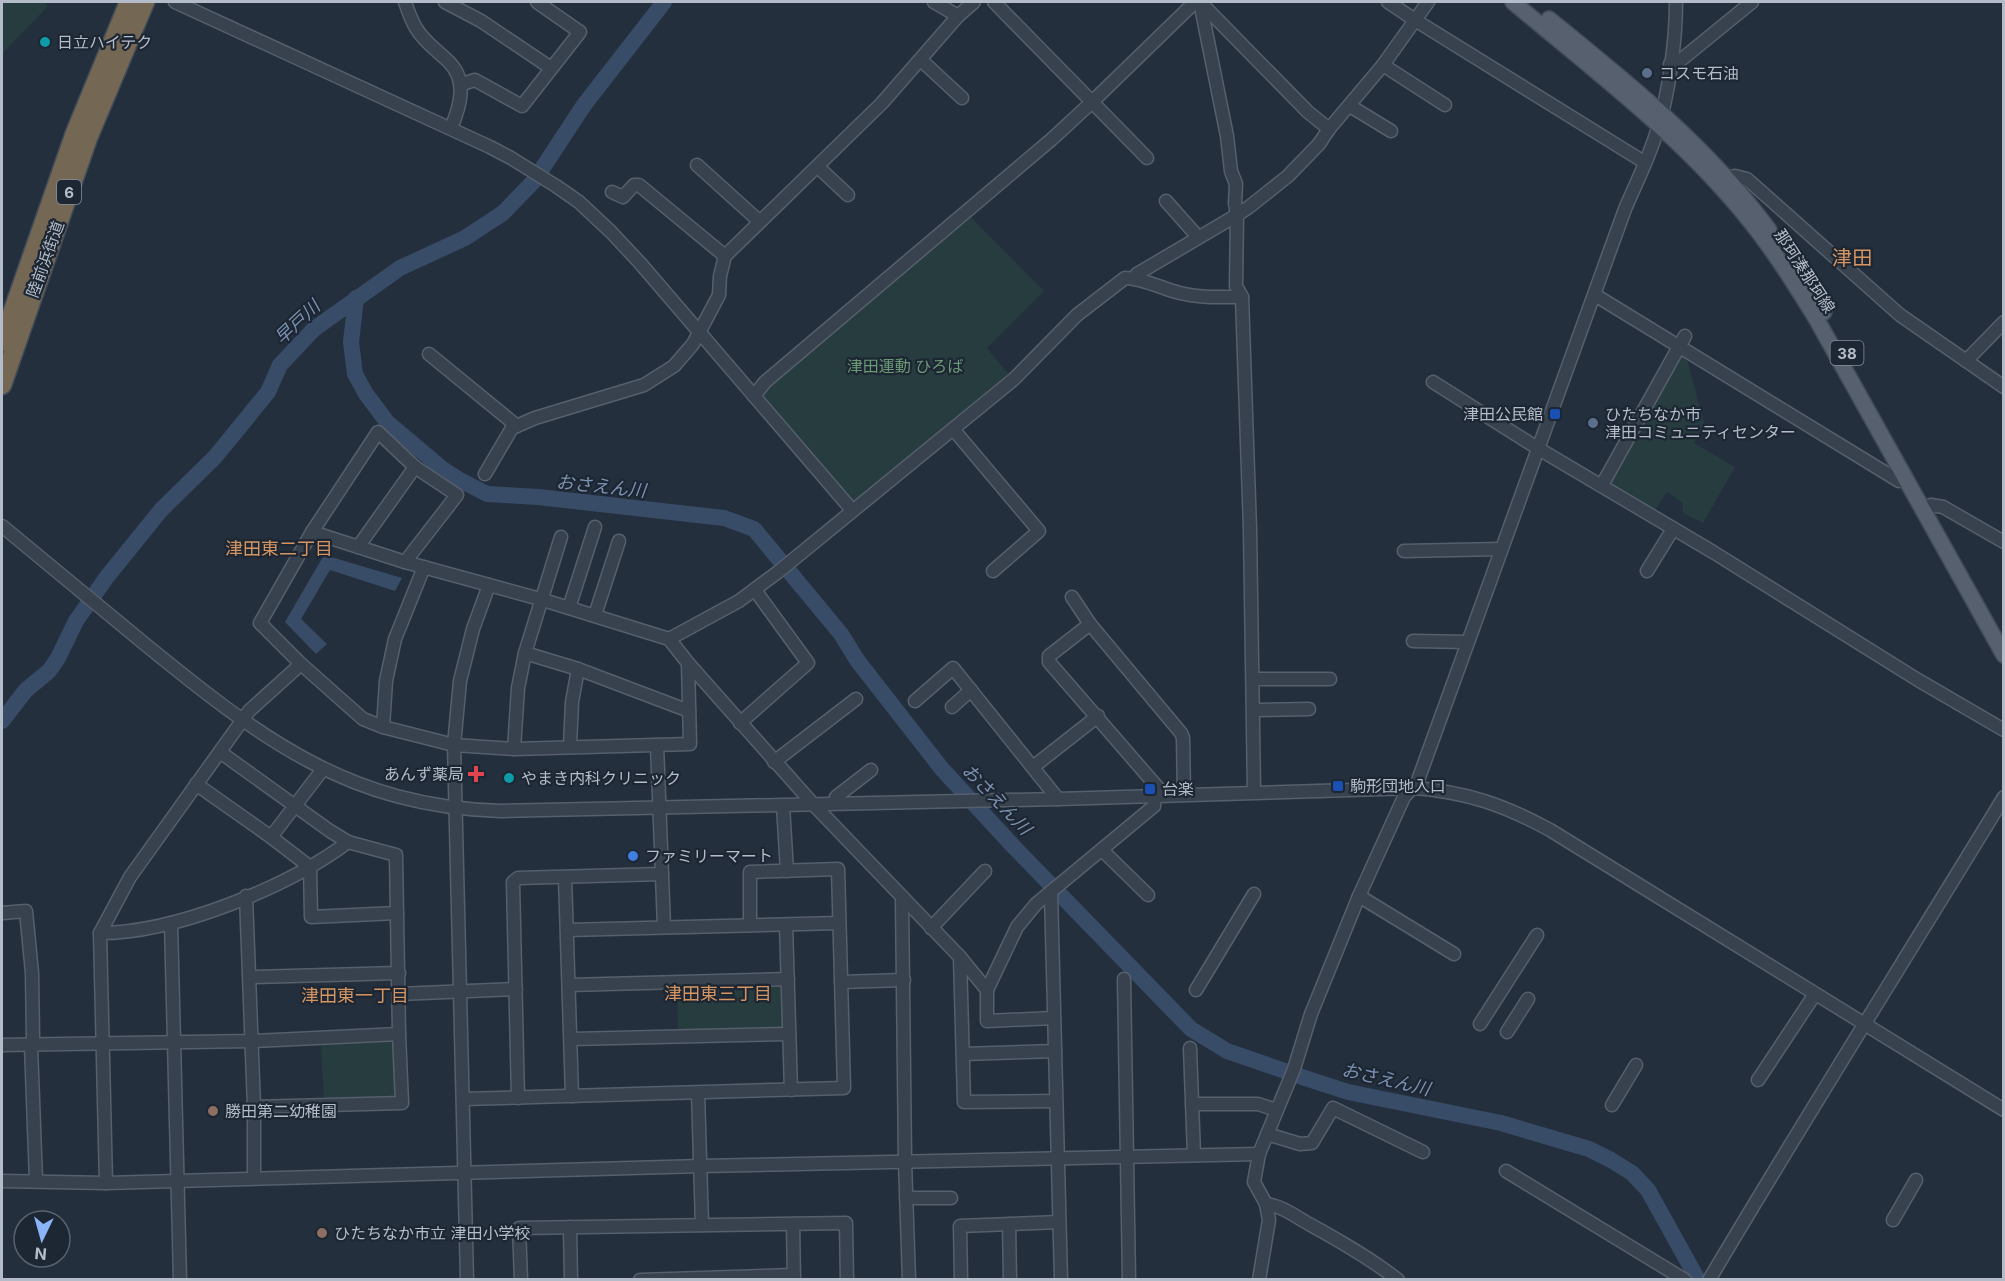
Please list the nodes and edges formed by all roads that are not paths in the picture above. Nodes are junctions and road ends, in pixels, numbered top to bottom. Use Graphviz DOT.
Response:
graph roads {
  1 [pos="129,2"];
  2 [pos="145,2"];
  3 [pos="175,2"];
  4 [pos="405,2"];
  5 [pos="445,2"];
  6 [pos="537,2"];
  7 [pos="934,2"];
  8 [pos="974,2"];
  9 [pos="994,2"];
  10 [pos="1195,2"];
  11 [pos="1200,2"];
  12 [pos="1388,2"];
  13 [pos="1428,2"];
  14 [pos="1513,2"];
  15 [pos="1528,2"];
  16 [pos="1676,2"];
  17 [pos="1752,2"];
  18 [pos="958,16"];
  19 [pos="1415,20"];
  20 [pos="921,60"];
  21 [pos="1383,64"];
  22 [pos="1670,64"];
  23 [pos="551,68"];
  24 [pos="462,84"];
  25 [pos="962,98"];
  26 [pos="1092,102"];
  27 [pos="1445,105"];
  28 [pos="1350,106"];
  29 [pos="1660,119"];
  30 [pos="451,128"];
  31 [pos="1329,129"];
  32 [pos="1391,131"];
  33 [pos="1147,158"];
  34 [pos="1644,162"];
  35 [pos="697,165"];
  36 [pos="818,167"];
  37 [pos="1728,178"];
  38 [pos="612,192"];
  39 [pos="848,195"];
  40 [pos="1770,198"];
  41 [pos="1166,201"];
  42 [pos="1757,213"];
  43 [pos="1237,214"];
  44 [pos="759,221"];
  45 [pos="1198,237"];
  46 [pos="725,256"];
  47 [pos="1134,278"];
  48 [pos="1595,295"];
  49 [pos="1242,297"];
  50 [pos="2004,322"];
  51 [pos="700,332"];
  52 [pos="1682,341"];
  53 [pos="2,342"];
  54 [pos="429,354"];
  55 [pos="1966,361"];
  56 [pos="1433,382"];
  57 [pos="2,385"];
  58 [pos="2004,387"];
  59 [pos="754,396"];
  60 [pos="517,426"];
  61 [pos="953,429"];
  62 [pos="1539,449"];
  63 [pos="415,467"];
  64 [pos="485,474"];
  65 [pos="1905,479"];
  66 [pos="1602,485"];
  67 [pos="1931,505"];
  68 [pos="852,510"];
  69 [pos="2,526"];
  70 [pos="595,527"];
  71 [pos="1673,529"];
  72 [pos="312,532"];
  73 [pos="561,537"];
  74 [pos="619,541"];
  75 [pos="2004,542"];
  76 [pos="358,547"];
  77 [pos="1501,549"];
  78 [pos="1404,551"];
  79 [pos="405,562"];
  80 [pos="424,567"];
  81 [pos="993,571"];
  82 [pos="1647,571"];
  83 [pos="489,585"];
  84 [pos="755,590"];
  85 [pos="1072,597"];
  86 [pos="540,599"];
  87 [pos="569,608"];
  88 [pos="595,615"];
  89 [pos="1090,624"];
  90 [pos="2004,635"];
  91 [pos="669,639"];
  92 [pos="1413,641"];
  93 [pos="1468,642"];
  94 [pos="525,652"];
  95 [pos="2004,655"];
  96 [pos="688,663"];
  97 [pos="300,664"];
  98 [pos="578,669"];
  99 [pos="1253,679"];
  100 [pos="1330,679"];
  101 [pos="971,690"];
  102 [pos="856,699"];
  103 [pos="915,701"];
  104 [pos="952,707"];
  105 [pos="1309,709"];
  106 [pos="1254,710"];
  107 [pos="689,711"];
  108 [pos="1098,716"];
  109 [pos="243,720"];
  110 [pos="740,723"];
  111 [pos="383,727"];
  112 [pos="2004,730"];
  113 [pos="454,745"];
  114 [pos="657,745"];
  115 [pos="570,746"];
  116 [pos="513,749"];
  117 [pos="220,752"];
  118 [pos="774,762"];
  119 [pos="1033,767"];
  120 [pos="323,769"];
  121 [pos="871,770"];
  122 [pos="196,784"];
  123 [pos="1414,788"];
  124 [pos="1254,792"];
  125 [pos="1184,794"];
  126 [pos="1158,795"];
  127 [pos="2004,797"];
  128 [pos="1058,799"];
  129 [pos="836,803"];
  130 [pos="813,804"];
  131 [pos="296,806"];
  132 [pos="783,806"];
  133 [pos="659,807"];
  134 [pos="454,808"];
  135 [pos="271,837"];
  136 [pos="348,842"];
  137 [pos="1102,850"];
  138 [pos="310,867"];
  139 [pos="787,871"];
  140 [pos="985,871"];
  141 [pos="662,874"];
  142 [pos="565,877"];
  143 [pos="1056,889"];
  144 [pos="1254,894"];
  145 [pos="1148,895"];
  146 [pos="246,896"];
  147 [pos="1359,896"];
  148 [pos="902,898"];
  149 [pos="2,913"];
  150 [pos="397,913"];
  151 [pos="171,923"];
  152 [pos="839,923"];
  153 [pos="750,925"];
  154 [pos="786,925"];
  155 [pos="664,927"];
  156 [pos="931,928"];
  157 [pos="567,930"];
  158 [pos="100,933"];
  159 [pos="1537,935"];
  160 [pos="1454,954"];
  161 [pos="960,957"];
  162 [pos="399,973"];
  163 [pos="249,977"];
  164 [pos="788,979"];
  165 [pos="1124,979"];
  166 [pos="904,981"];
  167 [pos="841,982"];
  168 [pos="569,985"];
  169 [pos="516,989"];
  170 [pos="987,990"];
  171 [pos="1196,990"];
  172 [pos="460,992"];
  173 [pos="399,994"];
  174 [pos="1815,994"];
  175 [pos="1528,999"];
  176 [pos="1054,1018"];
  177 [pos="1480,1024"];
  178 [pos="1865,1025"];
  179 [pos="1507,1032"];
  180 [pos="399,1034"];
  181 [pos="789,1034"];
  182 [pos="571,1039"];
  183 [pos="252,1041"];
  184 [pos="174,1043"];
  185 [pos="2,1045"];
  186 [pos="104,1045"];
  187 [pos="31,1046"];
  188 [pos="1190,1048"];
  189 [pos="1055,1051"];
  190 [pos="963,1053"];
  191 [pos="1636,1065"];
  192 [pos="1758,1080"];
  193 [pos="791,1090"];
  194 [pos="698,1092"];
  195 [pos="572,1096"];
  196 [pos="518,1098"];
  197 [pos="463,1099"];
  198 [pos="1056,1101"];
  199 [pos="1192,1104"];
  200 [pos="1612,1105"];
  201 [pos="254,1107"];
  202 [pos="1276,1110"];
  203 [pos="2004,1110"];
  204 [pos="1267,1134"];
  205 [pos="1423,1152"];
  206 [pos="1259,1154"];
  207 [pos="1194,1155"];
  208 [pos="1127,1157"];
  209 [pos="1058,1158"];
  210 [pos="905,1161"];
  211 [pos="700,1166"];
  212 [pos="1506,1171"];
  213 [pos="465,1172"];
  214 [pos="254,1178"];
  215 [pos="1916,1180"];
  216 [pos="2,1181"];
  217 [pos="36,1181"];
  218 [pos="177,1181"];
  219 [pos="106,1183"];
  220 [pos="906,1198"];
  221 [pos="951,1198"];
  222 [pos="1266,1204"];
  223 [pos="1893,1220"];
  224 [pos="1059,1222"];
  225 [pos="793,1224"];
  226 [pos="1009,1224"];
  227 [pos="702,1225"];
  228 [pos="570,1227"];
  229 [pos="794,1277"];
  230 [pos="180,1280"];
  231 [pos="467,1280"];
  232 [pos="521,1280"];
  233 [pos="572,1280"];
  234 [pos="640,1280"];
  235 [pos="847,1280"];
  236 [pos="909,1280"];
  237 [pos="961,1280"];
  238 [pos="1010,1280"];
  239 [pos="1061,1280"];
  240 [pos="1129,1280"];
  241 [pos="1259,1280"];
  242 [pos="1398,1280"];
  243 [pos="1685,1280"];
  244 [pos="1709,1280"];
  1 -- 53 [label="highway, 陸前浜街道 / 6"];
  2 -- 57 [label="highway, 陸前浜街道 / 6"];
  3 -- 30 [label="street"];
  4 -- 24 [label="street"];
  5 -- 23 [label="street"];
  6 -- 23 [label="street"];
  7 -- 18 [label="street"];
  8 -- 18 [label="street"];
  9 -- 26 [label="street"];
  10 -- 26 [label="street"];
  11 -- 31 [label="street"];
  11 -- 43 [label="street"];
  12 -- 19 [label="street"];
  13 -- 19 [label="street"];
  14 -- 29 [label="main road, 那珂湊那珂線 / 38"];
  15 -- 29 [label="main road, 那珂湊那珂線 / 38"];
  16 -- 22 [label="street"];
  17 -- 22 [label="street"];
  18 -- 20 [label="street"];
  19 -- 21 [label="street"];
  19 -- 34 [label="street"];
  20 -- 25 [label="street"];
  20 -- 36 [label="street"];
  21 -- 27 [label="street"];
  21 -- 28 [label="street"];
  22 -- 29 [label="street"];
  23 -- 24 [label="street"];
  24 -- 30 [label="street"];
  26 -- 33 [label="street"];
  26 -- 59 [label="street"];
  28 -- 31 [label="street"];
  28 -- 32 [label="street"];
  29 -- 34 [label="street"];
  29 -- 37 [label="main road, 那珂湊那珂線 / 38"];
  29 -- 65 [label="main road, 那珂湊那珂線 / 38"];
  30 -- 51 [label="street"];
  31 -- 43 [label="street"];
  34 -- 48 [label="street"];
  35 -- 44 [label="street"];
  36 -- 39 [label="street"];
  36 -- 44 [label="street"];
  37 -- 40 [label="street"];
  37 -- 42 [label="main road, 那珂湊那珂線 / 38"];
  38 -- 46 [label="street"];
  40 -- 42 [label="street"];
  40 -- 55 [label="street"];
  41 -- 45 [label="street"];
  42 -- 67 [label="main road, 那珂湊那珂線 / 38"];
  43 -- 45 [label="street"];
  43 -- 49 [label="street"];
  44 -- 46 [label="street"];
  45 -- 47 [label="street"];
  46 -- 51 [label="street"];
  47 -- 49 [label="street"];
  47 -- 61 [label="street"];
  48 -- 52 [label="street"];
  48 -- 62 [label="street"];
  49 -- 99 [label="street"];
  50 -- 55 [label="street"];
  51 -- 59 [label="street"];
  51 -- 60 [label="street"];
  52 -- 65 [label="street"];
  52 -- 66 [label="street"];
  54 -- 60 [label="street"];
  55 -- 58 [label="street"];
  56 -- 62 [label="street"];
  59 -- 68 [label="street"];
  60 -- 64 [label="street"];
  61 -- 68 [label="street"];
  61 -- 81 [label="street"];
  62 -- 66 [label="street"];
  62 -- 77 [label="street"];
  63 -- 72 [label="street"];
  63 -- 76 [label="street"];
  63 -- 79 [label="street"];
  65 -- 95 [label="main road, 那珂湊那珂線 / 38"];
  66 -- 71 [label="street"];
  67 -- 75 [label="street"];
  67 -- 90 [label="main road, 那珂湊那珂線 / 38"];
  68 -- 84 [label="street"];
  69 -- 109 [label="street"];
  70 -- 87 [label="street"];
  71 -- 82 [label="street"];
  71 -- 112 [label="street"];
  72 -- 76 [label="street"];
  72 -- 97 [label="street"];
  73 -- 86 [label="street"];
  74 -- 88 [label="street"];
  76 -- 79 [label="street"];
  77 -- 78 [label="street"];
  77 -- 93 [label="street"];
  79 -- 80 [label="street"];
  80 -- 83 [label="street"];
  80 -- 111 [label="street"];
  83 -- 86 [label="street"];
  83 -- 113 [label="street"];
  84 -- 91 [label="street"];
  84 -- 110 [label="street"];
  85 -- 89 [label="street"];
  86 -- 87 [label="street"];
  86 -- 94 [label="street"];
  87 -- 88 [label="street"];
  88 -- 91 [label="street"];
  89 -- 108 [label="street"];
  89 -- 125 [label="street"];
  91 -- 96 [label="street"];
  92 -- 93 [label="street"];
  93 -- 123 [label="street"];
  94 -- 98 [label="street"];
  94 -- 116 [label="street"];
  96 -- 107 [label="street"];
  96 -- 110 [label="street"];
  97 -- 109 [label="street"];
  97 -- 111 [label="street"];
  98 -- 107 [label="street"];
  98 -- 115 [label="street"];
  99 -- 100 [label="street"];
  99 -- 106 [label="street"];
  101 -- 103 [label="street"];
  101 -- 104 [label="street"];
  101 -- 119 [label="street"];
  102 -- 118 [label="street"];
  105 -- 106 [label="street"];
  106 -- 124 [label="street"];
  107 -- 114 [label="street"];
  108 -- 119 [label="street"];
  108 -- 126 [label="street"];
  109 -- 117 [label="street"];
  109 -- 120 [label="street"];
  110 -- 118 [label="street"];
  111 -- 113 [label="street"];
  113 -- 116 [label="street"];
  113 -- 134 [label="street"];
  114 -- 115 [label="street"];
  114 -- 133 [label="street"];
  115 -- 116 [label="street"];
  117 -- 122 [label="street"];
  117 -- 131 [label="street"];
  118 -- 130 [label="street"];
  119 -- 128 [label="street"];
  120 -- 131 [label="street"];
  120 -- 134 [label="street"];
  121 -- 129 [label="street"];
  122 -- 135 [label="street"];
  122 -- 158 [label="street"];
  123 -- 124 [label="street"];
  123 -- 147 [label="street"];
  123 -- 174 [label="street"];
  124 -- 125 [label="street"];
  125 -- 126 [label="street"];
  126 -- 128 [label="street"];
  126 -- 137 [label="street"];
  127 -- 178 [label="street"];
  128 -- 129 [label="street"];
  129 -- 130 [label="street"];
  130 -- 132 [label="street"];
  130 -- 148 [label="street"];
  131 -- 135 [label="street"];
  131 -- 136 [label="street"];
  132 -- 133 [label="street"];
  132 -- 139 [label="street"];
  133 -- 134 [label="street"];
  133 -- 141 [label="street"];
  134 -- 172 [label="street"];
  135 -- 138 [label="street"];
  136 -- 138 [label="street"];
  136 -- 150 [label="street"];
  137 -- 143 [label="street"];
  137 -- 145 [label="street"];
  138 -- 146 [label="street"];
  138 -- 150 [label="street"];
  139 -- 152 [label="street"];
  139 -- 153 [label="street"];
  140 -- 156 [label="street"];
  141 -- 142 [label="street"];
  141 -- 155 [label="street"];
  142 -- 157 [label="street"];
  142 -- 169 [label="street"];
  143 -- 170 [label="street"];
  143 -- 176 [label="street"];
  144 -- 171 [label="street"];
  146 -- 151 [label="street"];
  146 -- 163 [label="street"];
  147 -- 160 [label="street"];
  147 -- 202 [label="street"];
  148 -- 156 [label="street"];
  148 -- 166 [label="street"];
  149 -- 187 [label="street"];
  150 -- 162 [label="street"];
  151 -- 158 [label="street"];
  151 -- 184 [label="street"];
  152 -- 154 [label="street"];
  152 -- 167 [label="street"];
  153 -- 154 [label="street"];
  153 -- 155 [label="street"];
  154 -- 164 [label="street"];
  155 -- 157 [label="street"];
  156 -- 161 [label="street"];
  157 -- 168 [label="street"];
  158 -- 186 [label="street"];
  159 -- 177 [label="street"];
  161 -- 170 [label="street"];
  161 -- 190 [label="street"];
  162 -- 163 [label="street"];
  162 -- 173 [label="street"];
  163 -- 183 [label="street"];
  164 -- 168 [label="street"];
  164 -- 181 [label="street"];
  165 -- 208 [label="street"];
  166 -- 167 [label="street"];
  166 -- 210 [label="street"];
  167 -- 193 [label="street"];
  168 -- 182 [label="street"];
  169 -- 172 [label="street"];
  169 -- 196 [label="street"];
  170 -- 176 [label="street"];
  172 -- 173 [label="street"];
  172 -- 197 [label="street"];
  173 -- 180 [label="street"];
  174 -- 178 [label="street"];
  174 -- 192 [label="street"];
  175 -- 179 [label="street"];
  176 -- 189 [label="street"];
  178 -- 203 [label="street"];
  178 -- 244 [label="street"];
  180 -- 183 [label="street"];
  180 -- 201 [label="street"];
  181 -- 182 [label="street"];
  181 -- 193 [label="street"];
  182 -- 195 [label="street"];
  183 -- 184 [label="street"];
  183 -- 201 [label="street"];
  184 -- 186 [label="street"];
  184 -- 218 [label="street"];
  185 -- 187 [label="street"];
  186 -- 187 [label="street"];
  186 -- 219 [label="street"];
  187 -- 217 [label="street"];
  188 -- 199 [label="street"];
  189 -- 190 [label="street"];
  189 -- 198 [label="street"];
  190 -- 198 [label="street"];
  191 -- 200 [label="street"];
  193 -- 194 [label="street"];
  194 -- 195 [label="street"];
  194 -- 211 [label="street"];
  195 -- 196 [label="street"];
  196 -- 197 [label="street"];
  197 -- 213 [label="street"];
  198 -- 209 [label="street"];
  199 -- 202 [label="street"];
  199 -- 207 [label="street"];
  201 -- 214 [label="street"];
  202 -- 204 [label="street"];
  204 -- 205 [label="street"];
  204 -- 206 [label="street"];
  206 -- 207 [label="street"];
  206 -- 222 [label="street"];
  207 -- 208 [label="street"];
  208 -- 209 [label="street"];
  208 -- 240 [label="street"];
  209 -- 210 [label="street"];
  209 -- 224 [label="street"];
  210 -- 211 [label="street"];
  210 -- 220 [label="street"];
  211 -- 213 [label="street"];
  211 -- 227 [label="street"];
  212 -- 243 [label="street"];
  213 -- 214 [label="street"];
  213 -- 231 [label="street"];
  214 -- 218 [label="street"];
  215 -- 223 [label="street"];
  216 -- 217 [label="street"];
  217 -- 219 [label="street"];
  218 -- 219 [label="street"];
  218 -- 230 [label="street"];
  220 -- 221 [label="street"];
  220 -- 236 [label="street"];
  222 -- 241 [label="street"];
  222 -- 242 [label="street"];
  224 -- 226 [label="street"];
  224 -- 239 [label="street"];
  225 -- 227 [label="street"];
  225 -- 229 [label="street"];
  225 -- 235 [label="street"];
  226 -- 237 [label="street"];
  226 -- 238 [label="street"];
  227 -- 228 [label="street"];
  228 -- 232 [label="street"];
  228 -- 233 [label="street"];
  229 -- 234 [label="street"];
}
